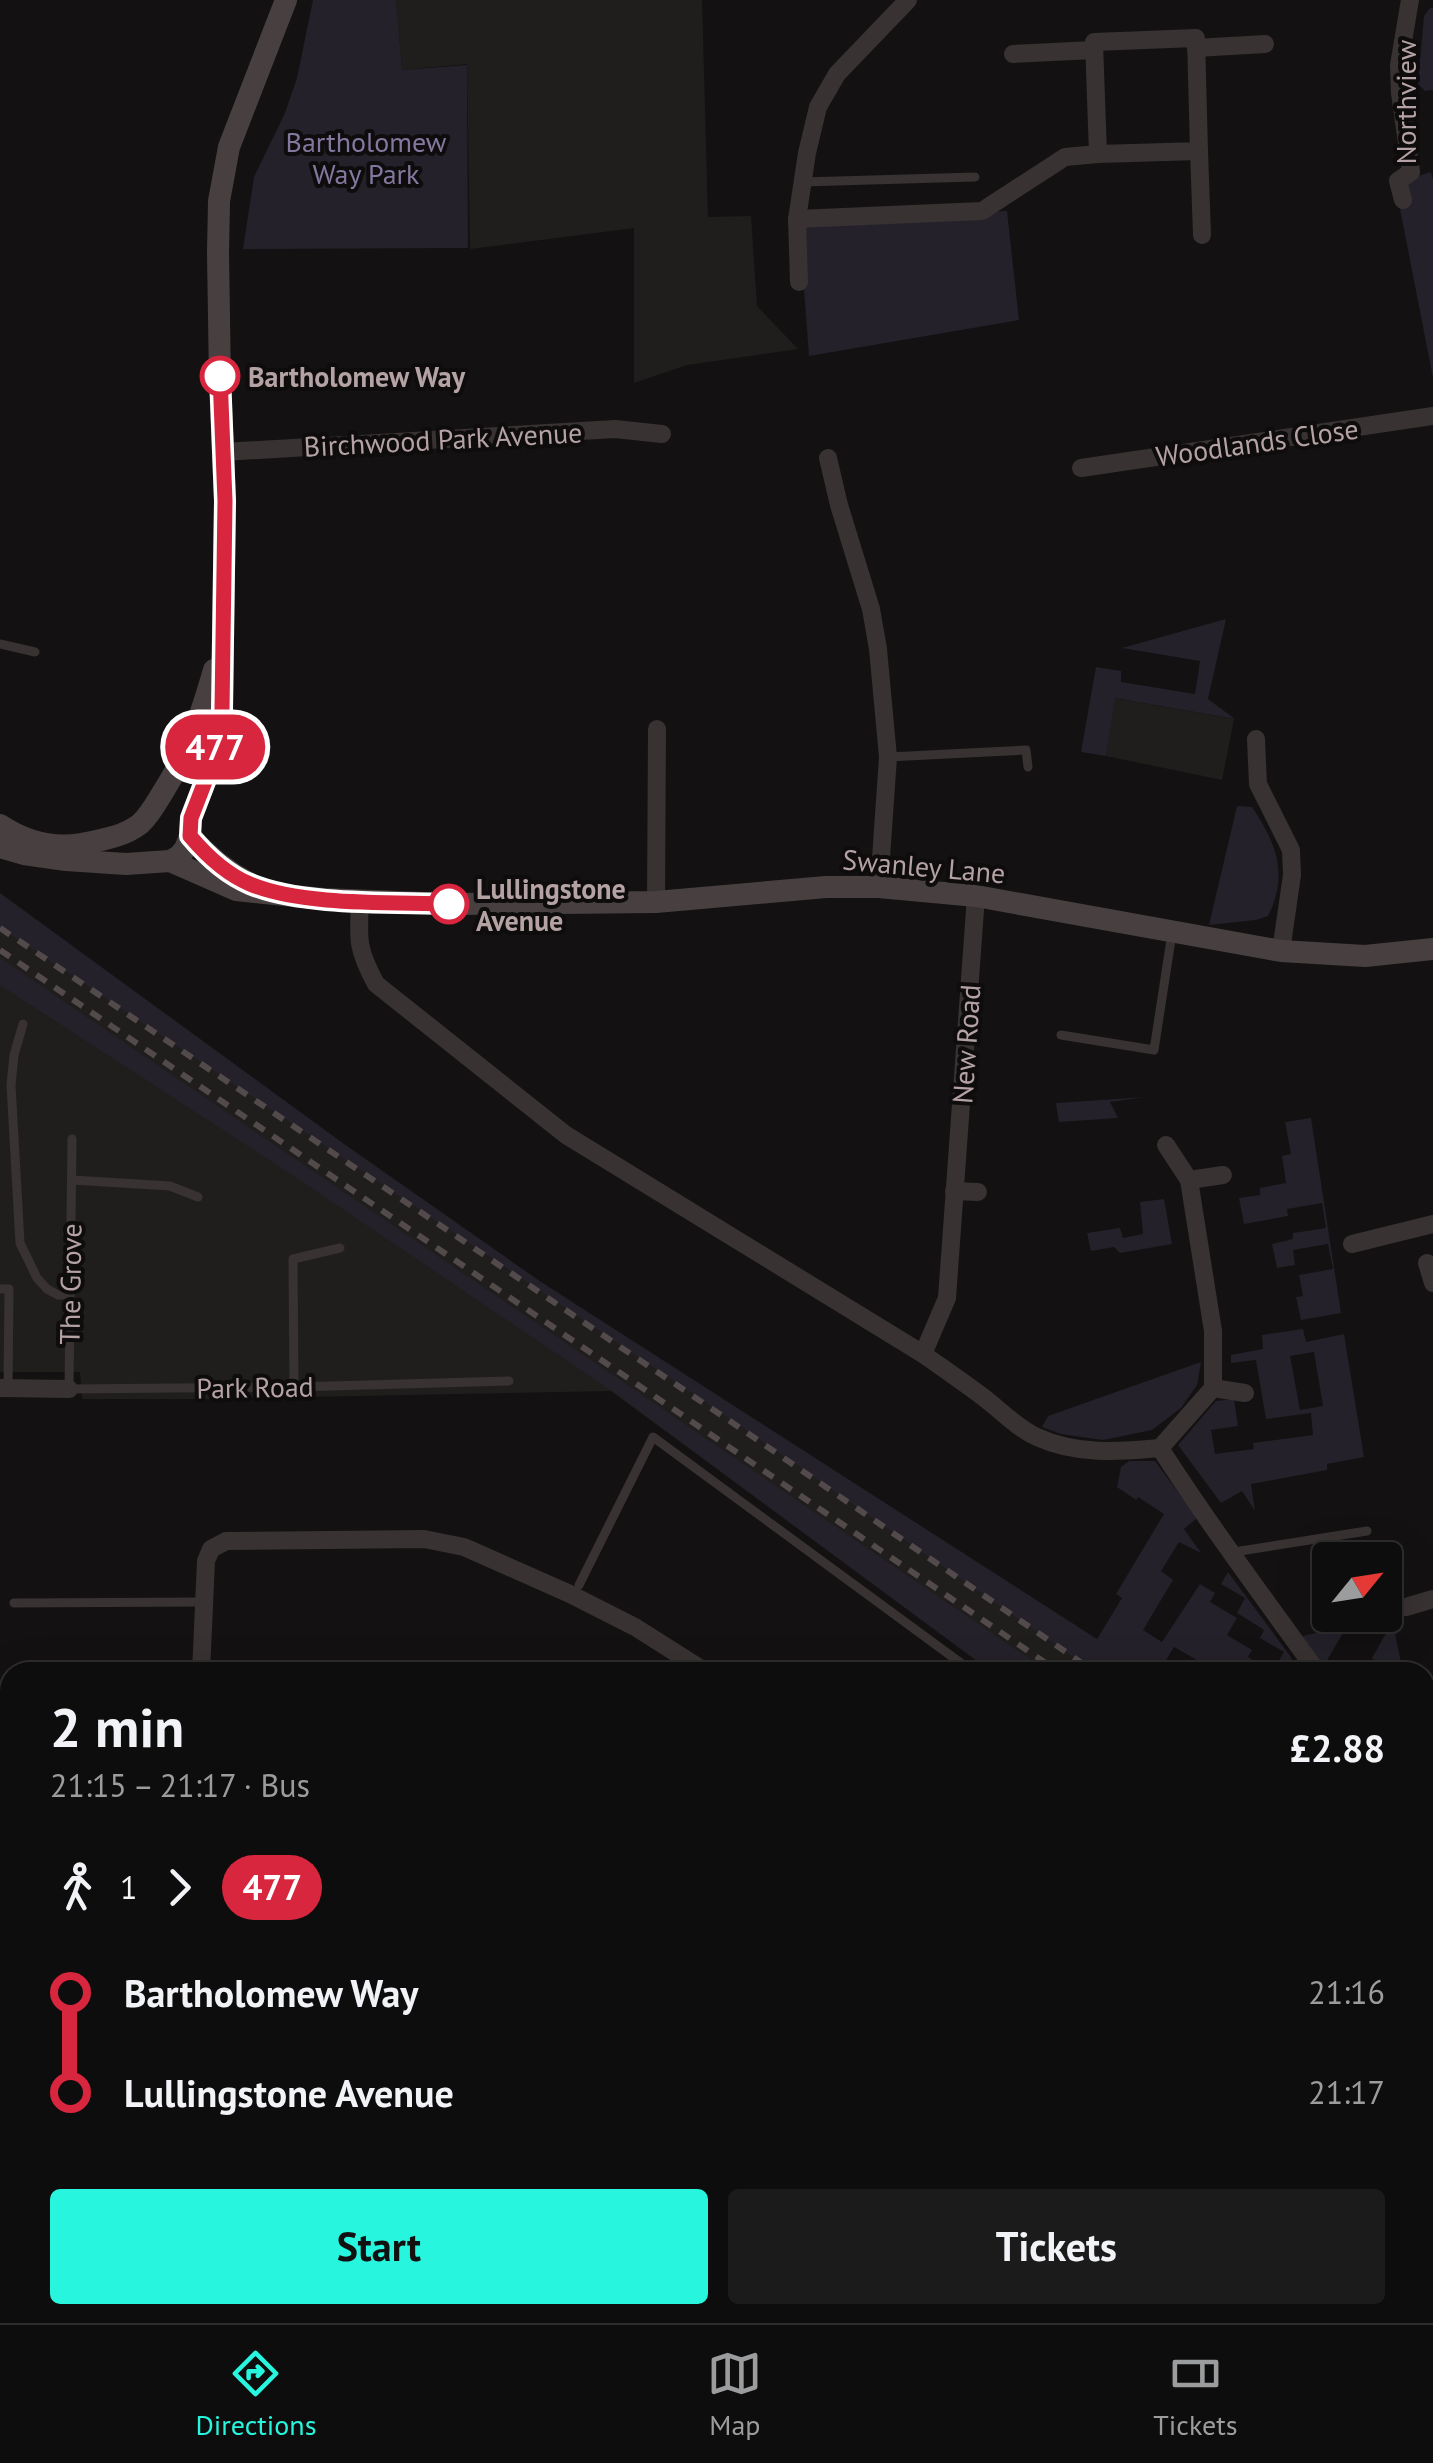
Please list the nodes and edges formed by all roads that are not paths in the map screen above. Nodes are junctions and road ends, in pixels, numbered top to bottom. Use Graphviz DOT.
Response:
graph roads {
  1 [pos="286,0"];
  2 [pos="908,0"];
  3 [pos="1410,0"];
  4 [pos="1265,44"];
  5 [pos="1196,48"];
  6 [pos="1094,50"];
  7 [pos="1013,54"];
  8 [pos="1199,151"];
  9 [pos="1098,154"];
  10 [pos="975,177"];
  11 [pos="802,182"];
  12 [pos="1402,200"];
  13 [pos="796,219"];
  14 [pos="1202,235"];
  15 [pos="799,282"];
  16 [pos="1433,416"];
  17 [pos="662,434"];
  18 [pos="223,452"];
  19 [pos="828,458"];
  20 [pos="1080,468"];
  21 [pos="0,644"];
  22 [pos="222,645"];
  23 [pos="36,652"];
  24 [pos="657,729"];
  25 [pos="1256,739"];
  26 [pos="888,757"];
  27 [pos="1028,767"];
  28 [pos="144,818"];
  29 [pos="0,825"];
  30 [pos="190,831"];
  31 [pos="0,846"];
  32 [pos="166,861"];
  33 [pos="879,887"];
  34 [pos="285,895"];
  35 [pos="976,896"];
  36 [pos="360,900"];
  37 [pos="656,902"];
  38 [pos="1172,933"];
  39 [pos="1282,950"];
  40 [pos="1433,950"];
  41 [pos="23,1024"];
  42 [pos="1061,1035"];
  43 [pos="72,1139"];
  44 [pos="1166,1145"];
  45 [pos="1223,1175"];
  46 [pos="72,1180"];
  47 [pos="1189,1180"];
  48 [pos="954,1191"];
  49 [pos="978,1192"];
  50 [pos="198,1197"];
  51 [pos="1433,1224"];
  52 [pos="1352,1244"];
  53 [pos="340,1248"];
  54 [pos="1428,1263"];
  55 [pos="1433,1284"];
  56 [pos="0,1289"];
  57 [pos="68,1296"];
  58 [pos="923,1354"];
  59 [pos="510,1381"];
  60 [pos="294,1386"];
  61 [pos="4,1388"];
  62 [pos="1213,1388"];
  63 [pos="69,1389"];
  64 [pos="1245,1392"];
  65 [pos="1160,1448"];
  66 [pos="1367,1531"];
  67 [pos="1231,1553"];
  68 [pos="579,1585"];
  69 [pos="1433,1599"];
  70 [pos="203,1602"];
  71 [pos="14,1603"];
  72 [pos="1406,1606"];
  73 [pos="201,1662"];
  74 [pos="690,1662"];
  75 [pos="960,1662"];
  76 [pos="1310,1662"];
  1 -- 18 [label="main road"];
  2 -- 11 [label="street"];
  3 -- 12 [label="street, Northview"];
  4 -- 5 [label="street"];
  5 -- 6 [label="street"];
  5 -- 8 [label="street"];
  6 -- 7 [label="street"];
  6 -- 9 [label="street"];
  8 -- 9 [label="street"];
  8 -- 14 [label="street"];
  9 -- 13 [label="street"];
  10 -- 11 [label="lane"];
  11 -- 13 [label="street"];
  13 -- 15 [label="street"];
  16 -- 20 [label="street, Woodlands Close"];
  17 -- 18 [label="street, Birchwood Park Avenue"];
  18 -- 22 [label="main road"];
  19 -- 26 [label="street"];
  21 -- 23 [label="lane"];
  22 -- 28 [label="main road"];
  22 -- 30 [label="main road"];
  24 -- 37 [label="street"];
  25 -- 39 [label="street"];
  26 -- 27 [label="lane"];
  26 -- 33 [label="street"];
  28 -- 29 [label="main road"];
  28 -- 30 [label="main road"];
  28 -- 32 [label="main road"];
  30 -- 32 [label="main road"];
  30 -- 34 [label="main road, Swanley Lane"];
  31 -- 32 [label="main road, Swanley Lane"];
  32 -- 34 [label="main road, Swanley Lane"];
  33 -- 35 [label="main road, Swanley Lane"];
  33 -- 37 [label="main road, Swanley Lane"];
  34 -- 36 [label="main road, Swanley Lane"];
  35 -- 38 [label="main road, Swanley Lane"];
  35 -- 48 [label="street, New Road"];
  36 -- 37 [label="main road, Swanley Lane"];
  36 -- 58 [label="street"];
  38 -- 39 [label="main road, Swanley Lane"];
  38 -- 42 [label="lane"];
  39 -- 40 [label="main road, Swanley Lane"];
  41 -- 57 [label="lane"];
  43 -- 46 [label="lane, The Grove"];
  44 -- 47 [label="street"];
  45 -- 47 [label="street"];
  46 -- 50 [label="lane"];
  46 -- 57 [label="lane, The Grove"];
  47 -- 62 [label="street"];
  48 -- 49 [label="street"];
  48 -- 58 [label="street, New Road"];
  51 -- 52 [label="street"];
  53 -- 60 [label="lane"];
  54 -- 55 [label="street"];
  56 -- 61 [label="lane"];
  57 -- 63 [label="lane, The Grove"];
  58 -- 65 [label="street"];
  59 -- 60 [label="lane, Park Road"];
  60 -- 63 [label="lane, Park Road"];
  61 -- 63 [label="street, Park Road"];
  62 -- 64 [label="street"];
  62 -- 65 [label="street"];
  65 -- 67 [label="street"];
  66 -- 67 [label="lane"];
  67 -- 76 [label="street"];
  68 -- 75 [label="lane"];
  69 -- 72 [label="street"];
  70 -- 71 [label="lane"];
  70 -- 73 [label="street"];
  70 -- 74 [label="street"];
}
